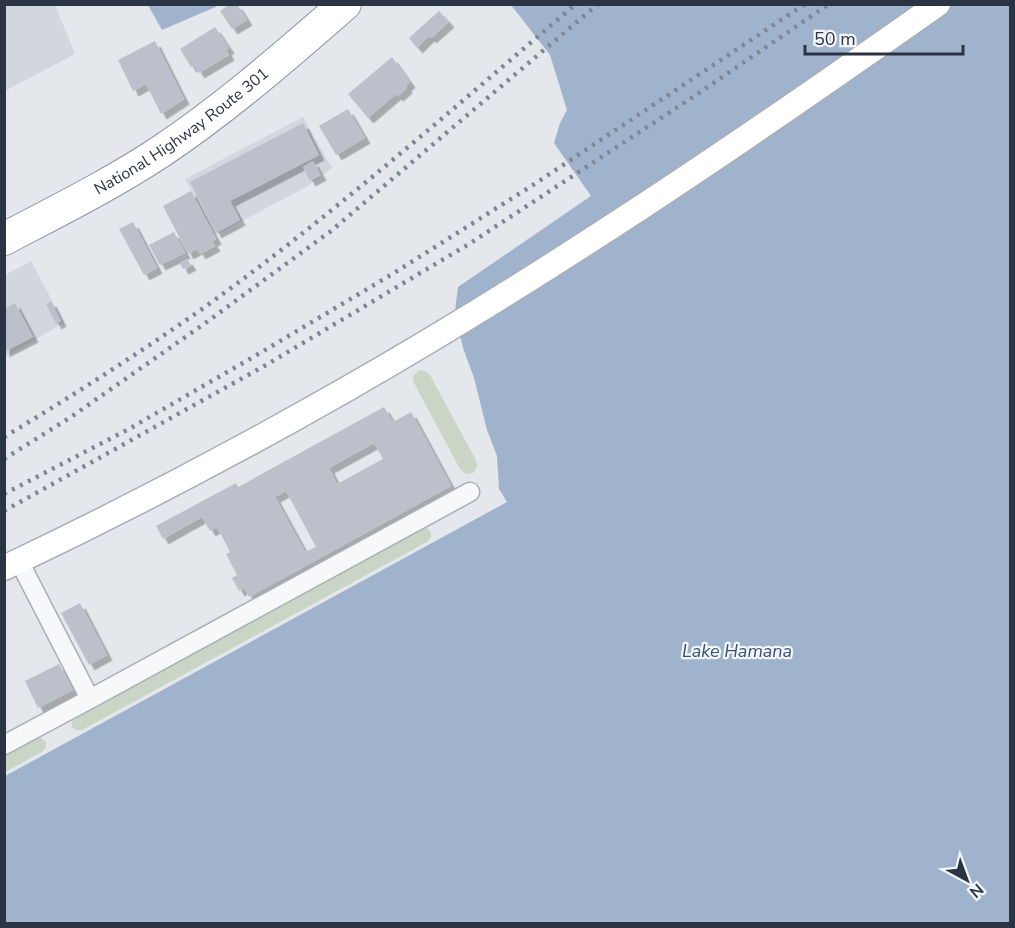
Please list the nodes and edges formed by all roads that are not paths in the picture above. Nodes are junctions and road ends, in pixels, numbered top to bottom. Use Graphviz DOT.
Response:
graph roads {
  1 [pos="345,4"];
  2 [pos="938,4"];
  3 [pos="4,239"];
  4 [pos="470,492"];
  5 [pos="12,565"];
  6 [pos="90,699"];
  7 [pos="4,745"];
  1 -- 3 [label="highway, National Highway Route 301"];
  2 -- 5 [label="street"];
  4 -- 6 [label="street"];
  5 -- 6 [label="street"];
  6 -- 7 [label="street"];
}
